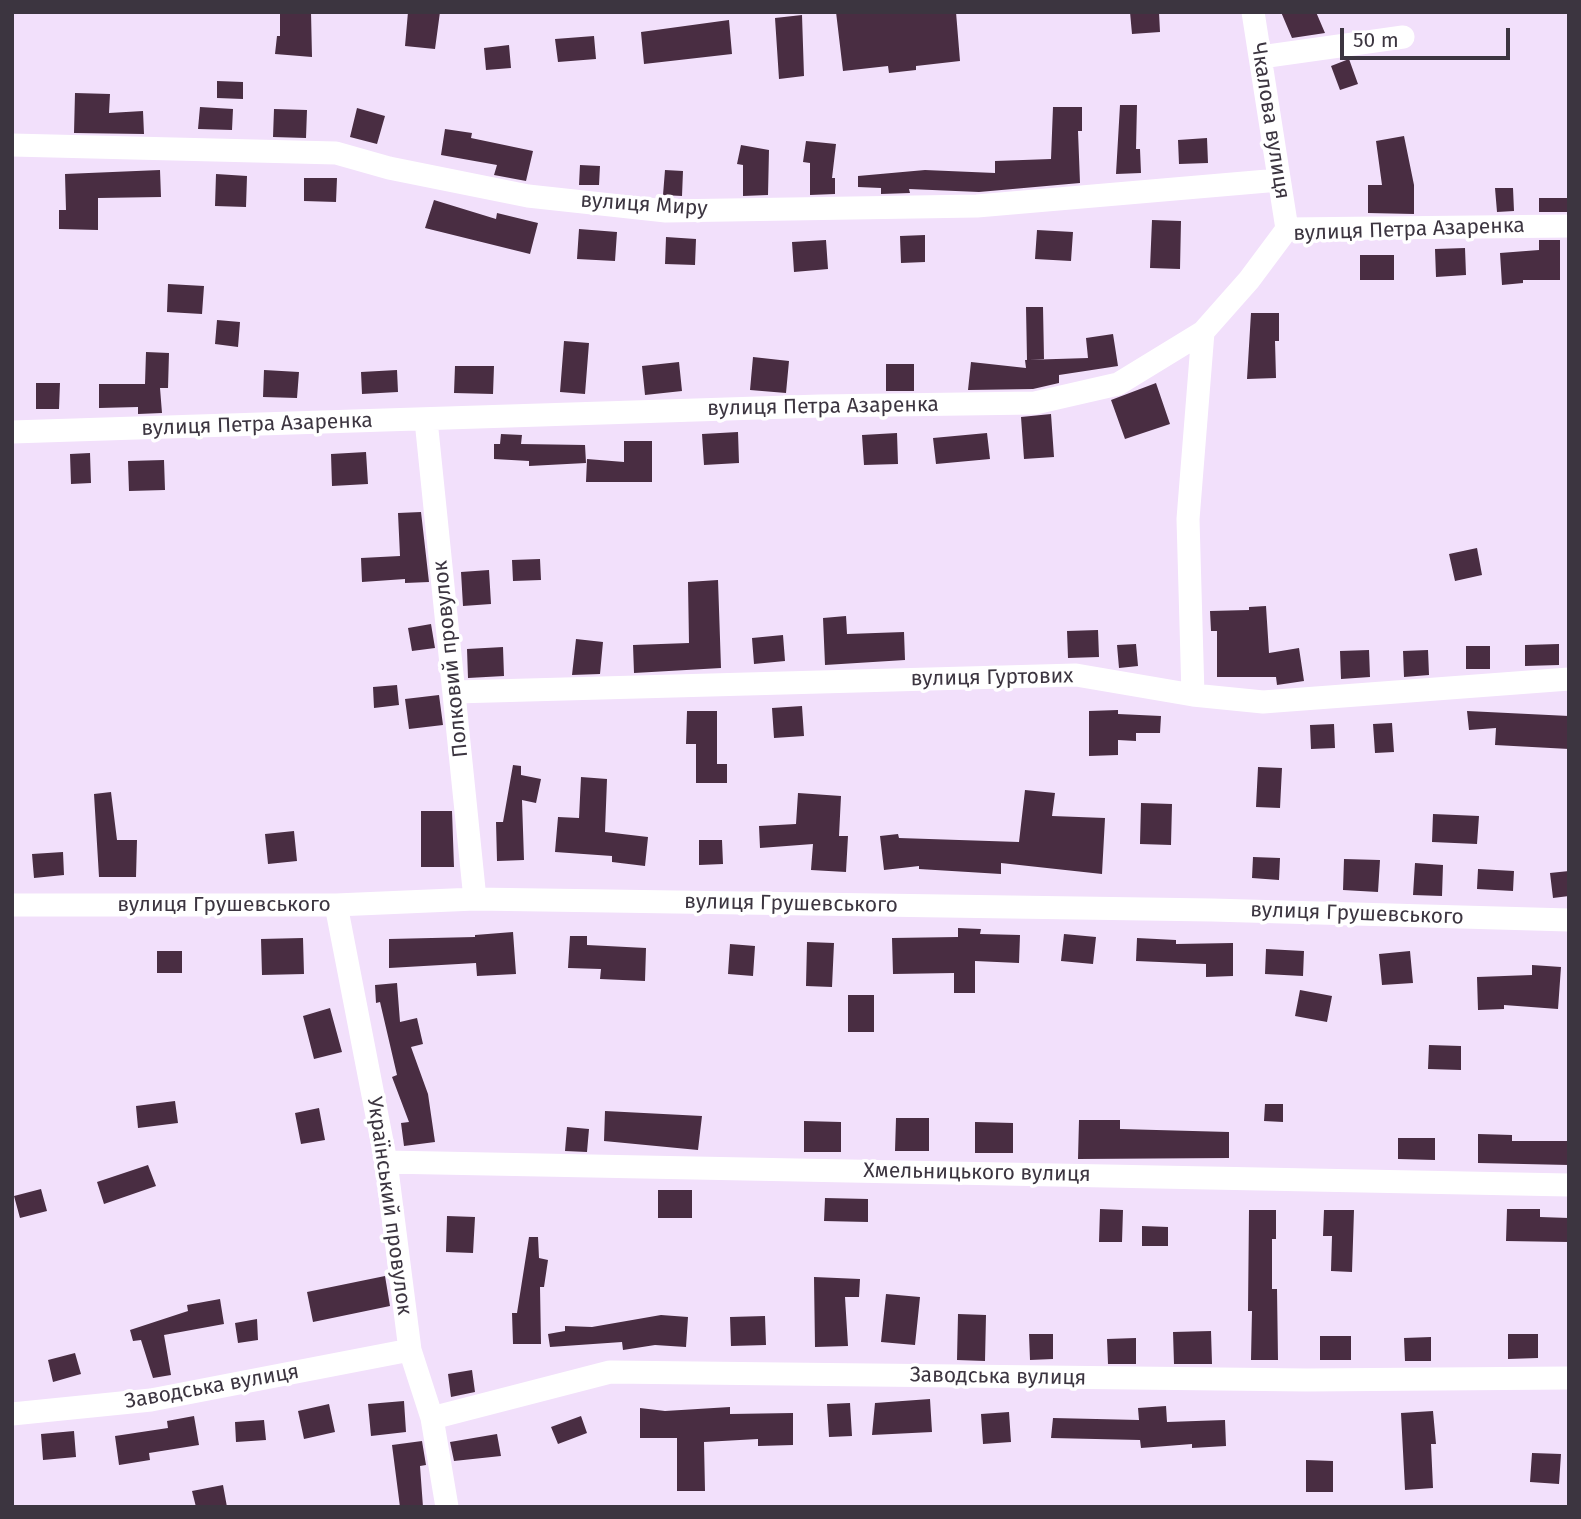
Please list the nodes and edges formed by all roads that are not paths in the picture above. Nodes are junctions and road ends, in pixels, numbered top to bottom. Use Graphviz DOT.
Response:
graph roads {
  1 [pos="1253,12"];
  2 [pos="1403,37"];
  3 [pos="1261,57"];
  4 [pos="12,145"];
  5 [pos="1279,180"];
  6 [pos="1569,226"];
  7 [pos="1287,229"];
  8 [pos="1203,332"];
  9 [pos="426,419"];
  10 [pos="12,432"];
  11 [pos="1569,679"];
  12 [pos="456,692"];
  13 [pos="1193,695"];
  14 [pos="475,899"];
  15 [pos="12,905"];
  16 [pos="336,905"];
  17 [pos="1569,920"];
  18 [pos="386,1162"];
  19 [pos="1569,1185"];
  20 [pos="410,1350"];
  21 [pos="1569,1378"];
  22 [pos="12,1414"];
  23 [pos="432,1418"];
  24 [pos="447,1507"];
  1 -- 3 [label="street, Чкалова вулиця"];
  2 -- 3 [label="street"];
  3 -- 5 [label="street, Чкалова вулиця"];
  4 -- 5 [label="street, вулиця Миру"];
  5 -- 7 [label="street, Чкалова вулиця"];
  6 -- 7 [label="street, вулиця Петра Азаренка"];
  7 -- 8 [label="street, вулиця Петра Азаренка"];
  8 -- 9 [label="street, вулиця Петра Азаренка"];
  8 -- 13 [label="street"];
  9 -- 10 [label="street, вулиця Петра Азаренка"];
  9 -- 12 [label="street, Полковий провулок"];
  11 -- 13 [label="street, вулиця Гуртових"];
  12 -- 13 [label="street, вулиця Гуртових"];
  12 -- 14 [label="street, Полковий провулок"];
  14 -- 16 [label="street, вулиця Грушевського"];
  14 -- 17 [label="street, вулиця Грушевського"];
  15 -- 16 [label="street, вулиця Грушевського"];
  16 -- 18 [label="street, Український провулок"];
  18 -- 19 [label="street, Хмельницького вулиця"];
  18 -- 20 [label="street, Український провулок"];
  20 -- 22 [label="street, Заводська вулиця"];
  20 -- 23 [label="street, Український провулок"];
  21 -- 23 [label="street, Заводська вулиця"];
  23 -- 24 [label="street, Український провулок"];
}
